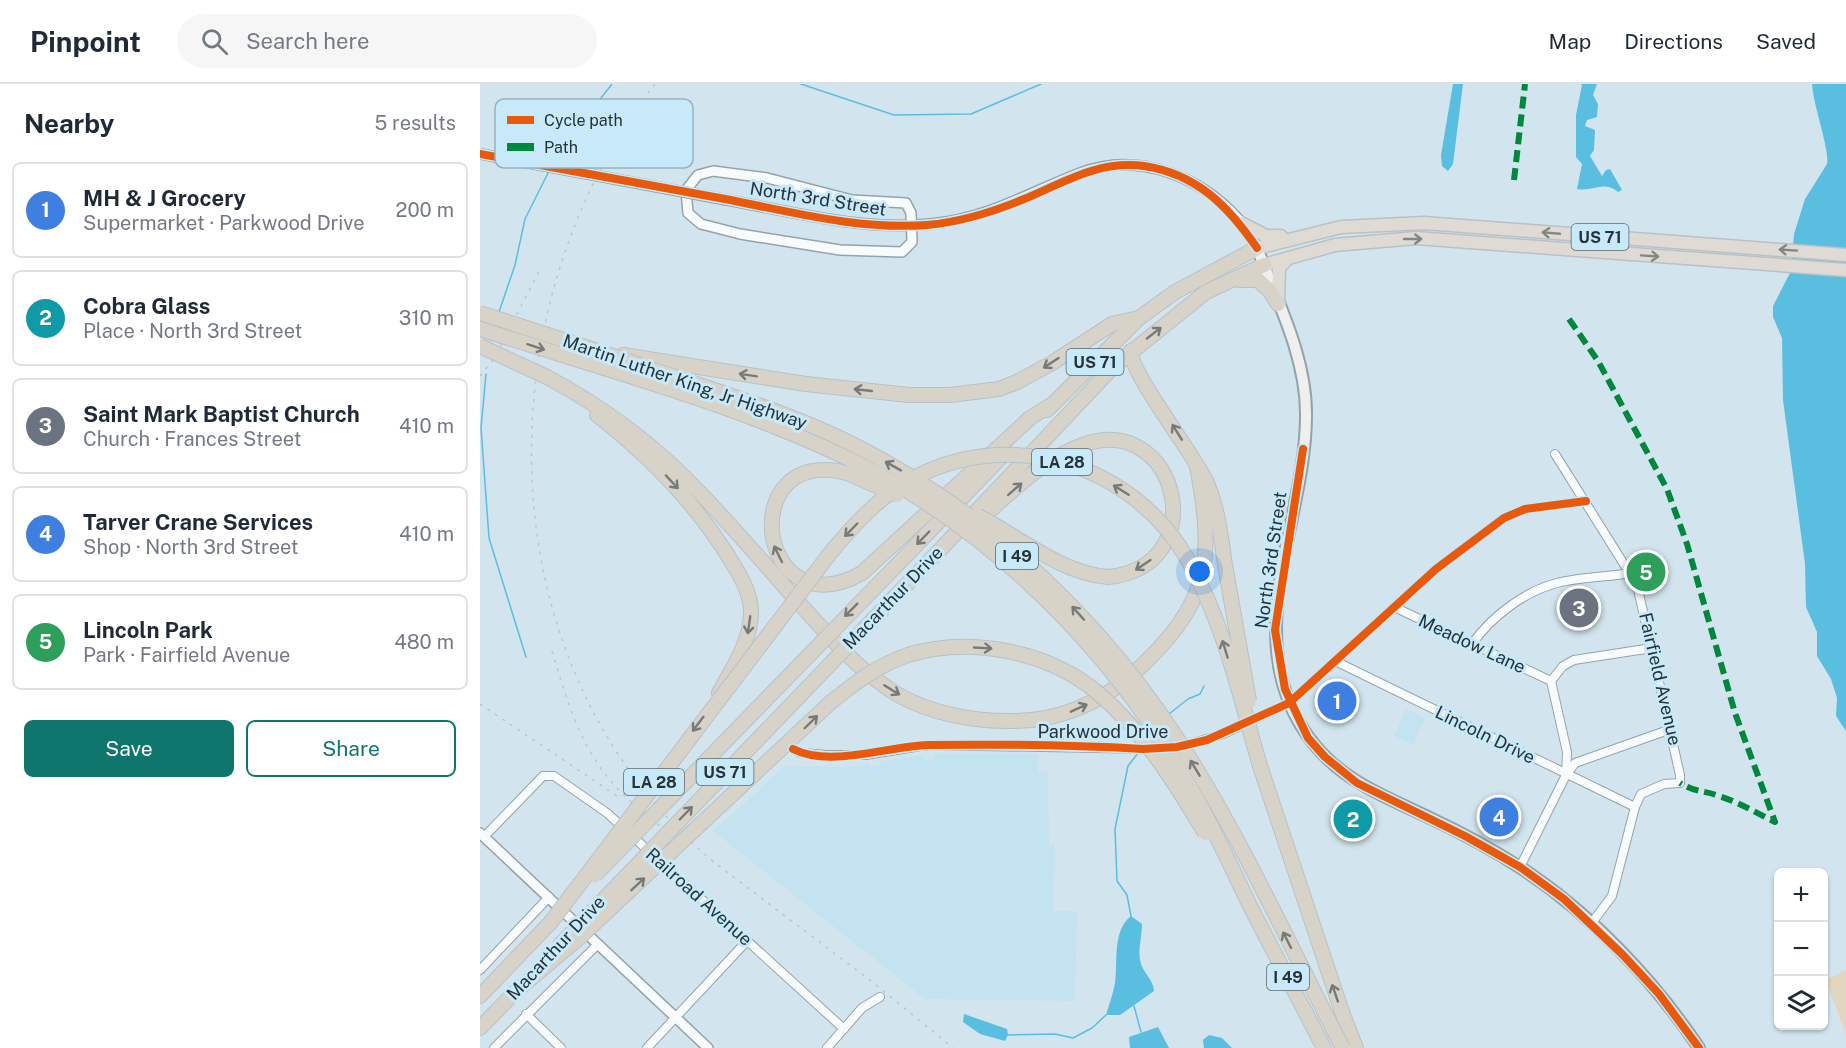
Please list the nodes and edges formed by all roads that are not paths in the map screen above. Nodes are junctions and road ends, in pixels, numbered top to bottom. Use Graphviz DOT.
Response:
graph roads {
  1 [pos="480,154"];
  2 [pos="495,157"];
  3 [pos="555,168"];
  4 [pos="1241,223"];
  5 [pos="912,225"];
  6 [pos="1347,227"];
  7 [pos="1257,248"];
  8 [pos="1293,255"];
  9 [pos="1846,255"];
  10 [pos="1264,265"];
  11 [pos="1846,270"];
  12 [pos="1206,292"];
  13 [pos="1278,304"];
  14 [pos="480,313"];
  15 [pos="1139,318"];
  16 [pos="480,329"];
  17 [pos="480,346"];
  18 [pos="596,351"];
  19 [pos="1131,351"];
  20 [pos="547,378"];
  21 [pos="1051,405"];
  22 [pos="1555,454"];
  23 [pos="1197,466"];
  24 [pos="946,499"];
  25 [pos="1586,501"];
  26 [pos="943,514"];
  27 [pos="937,553"];
  28 [pos="1631,573"];
  29 [pos="1394,607"];
  30 [pos="1472,644"];
  31 [pos="1652,648"];
  32 [pos="1335,661"];
  33 [pos="1551,681"];
  34 [pos="1289,703"];
  35 [pos="712,706"];
  36 [pos="1671,729"];
  37 [pos="793,749"];
  38 [pos="1260,765"];
  39 [pos="1566,775"];
  40 [pos="1635,807"];
  41 [pos="482,835"];
  42 [pos="1520,867"];
  43 [pos="549,897"];
  44 [pos="1251,908"];
  45 [pos="551,922"];
  46 [pos="1591,924"];
  47 [pos="747,941"];
  48 [pos="597,945"];
  49 [pos="480,970"];
  50 [pos="515,992"];
  51 [pos="480,996"];
  52 [pos="880,997"];
  53 [pos="526,1014"];
  54 [pos="675,1018"];
  55 [pos="480,1028"];
  56 [pos="844,1029"];
  57 [pos="494,1048"];
  58 [pos="561,1048"];
  59 [pos="647,1048"];
  60 [pos="708,1048"];
  61 [pos="827,1048"];
  62 [pos="1324,1048"];
  63 [pos="1342,1048"];
  64 [pos="1356,1048"];
  65 [pos="1699,1048"];
  1 -- 2 [label="street, North 3rd Street, bridge"];
  3 -- 5 [label="street, North 3rd Street, bridge"];
  4 -- 5 [label="street, North 3rd Street"];
  4 -- 6 [label="highway"];
  4 -- 7 [label="street, North 3rd Street"];
  5 -- 5 [label="street"];
  6 -- 7 [label="highway, Macarthur Drive / US 71"];
  9 -- 6 [label="highway, US 71, one-way"];
  7 -- 10 [label="main road, North 3rd Street"];
  7 -- 15 [label="highway, Macarthur Drive / US 71"];
  8 -- 10 [label="highway, Macarthur Drive / US 71"];
  8 -- 11 [label="highway, Macarthur Drive / US 71, one-way"];
  8 -- 13 [label="highway"];
  10 -- 12 [label="highway, Macarthur Drive / US 71"];
  10 -- 13 [label="main road, North 3rd Street"];
  12 -- 13 [label="highway"];
  19 -- 12 [label="highway, Macarthur Drive / US 71, one-way"];
  13 -- 34 [label="main road, North 3rd Street"];
  14 -- 18 [label="highway, Martin Luther King, Jr Highway / I 49, bridge"];
  15 -- 18 [label="highway, one-way, bridge"];
  15 -- 21 [label="highway, Macarthur Drive / US 71"];
  16 -- 26 [label="highway, Martin Luther King, Jr Highway / I 49, one-way, bridge"];
  17 -- 20 [label="highway, bridge"];
  24 -- 18 [label="highway, Martin Luther King, Jr Highway / I 49, one-way, bridge"];
  23 -- 19 [label="highway, one-way"];
  19 -- 27 [label="highway, Macarthur Drive / US 71"];
  20 -- 23 [label="highway, one-way"];
  20 -- 35 [label="highway, one-way, bridge"];
  21 -- 26 [label="highway, one-way, bridge"];
  21 -- 45 [label="highway, Macarthur Drive / US 71, one-way, bridge"];
  22 -- 25 [label="street, Fairfield Avenue"];
  23 -- 38 [label="highway, bridge"];
  27 -- 24 [label="highway, one-way, bridge"];
  63 -- 24 [label="highway, Martin Luther King, Jr Highway / I 49, one-way, bridge"];
  25 -- 28 [label="street, Fairfield Avenue"];
  25 -- 29 [label="street, Parkwood Drive"];
  26 -- 44 [label="highway, Martin Luther King, Jr Highway / I 49, bridge"];
  50 -- 27 [label="highway, Macarthur Drive / US 71, one-way, bridge"];
  28 -- 30 [label="street"];
  28 -- 31 [label="street, Fairfield Avenue"];
  29 -- 30 [label="street, Meadow Lane"];
  29 -- 32 [label="street, Parkwood Drive"];
  30 -- 33 [label="street, Meadow Lane"];
  31 -- 33 [label="street"];
  31 -- 36 [label="street, Fairfield Avenue"];
  32 -- 34 [label="street, Parkwood Drive"];
  32 -- 39 [label="street, Lincoln Drive"];
  33 -- 39 [label="street"];
  34 -- 37 [label="street, Parkwood Drive"];
  34 -- 42 [label="main road, North 3rd Street"];
  38 -- 35 [label="highway, LA 28, one-way, bridge"];
  35 -- 45 [label="highway, LA 28, one-way, bridge"];
  36 -- 39 [label="street"];
  36 -- 40 [label="street, Fairfield Avenue"];
  64 -- 38 [label="highway, one-way"];
  39 -- 40 [label="street, Lincoln Drive"];
  39 -- 42 [label="street"];
  40 -- 46 [label="street"];
  41 -- 43 [label="street"];
  41 -- 47 [label="street, Railroad Avenue"];
  42 -- 46 [label="main road, North 3rd Street"];
  43 -- 48 [label="street"];
  43 -- 49 [label="street"];
  50 -- 44 [label="highway, one-way, bridge"];
  44 -- 62 [label="highway, Martin Luther King, Jr Highway / I 49"];
  45 -- 51 [label="highway, Macarthur Drive / US 71"];
  46 -- 65 [label="main road, North 3rd Street"];
  47 -- 54 [label="street"];
  47 -- 56 [label="street, Railroad Avenue"];
  48 -- 53 [label="street"];
  48 -- 54 [label="street"];
  50 -- 55 [label="highway, Macarthur Drive / US 71"];
  52 -- 56 [label="street"];
  53 -- 57 [label="street"];
  53 -- 58 [label="street"];
  54 -- 59 [label="street"];
  54 -- 60 [label="street"];
  56 -- 61 [label="street"];
}
